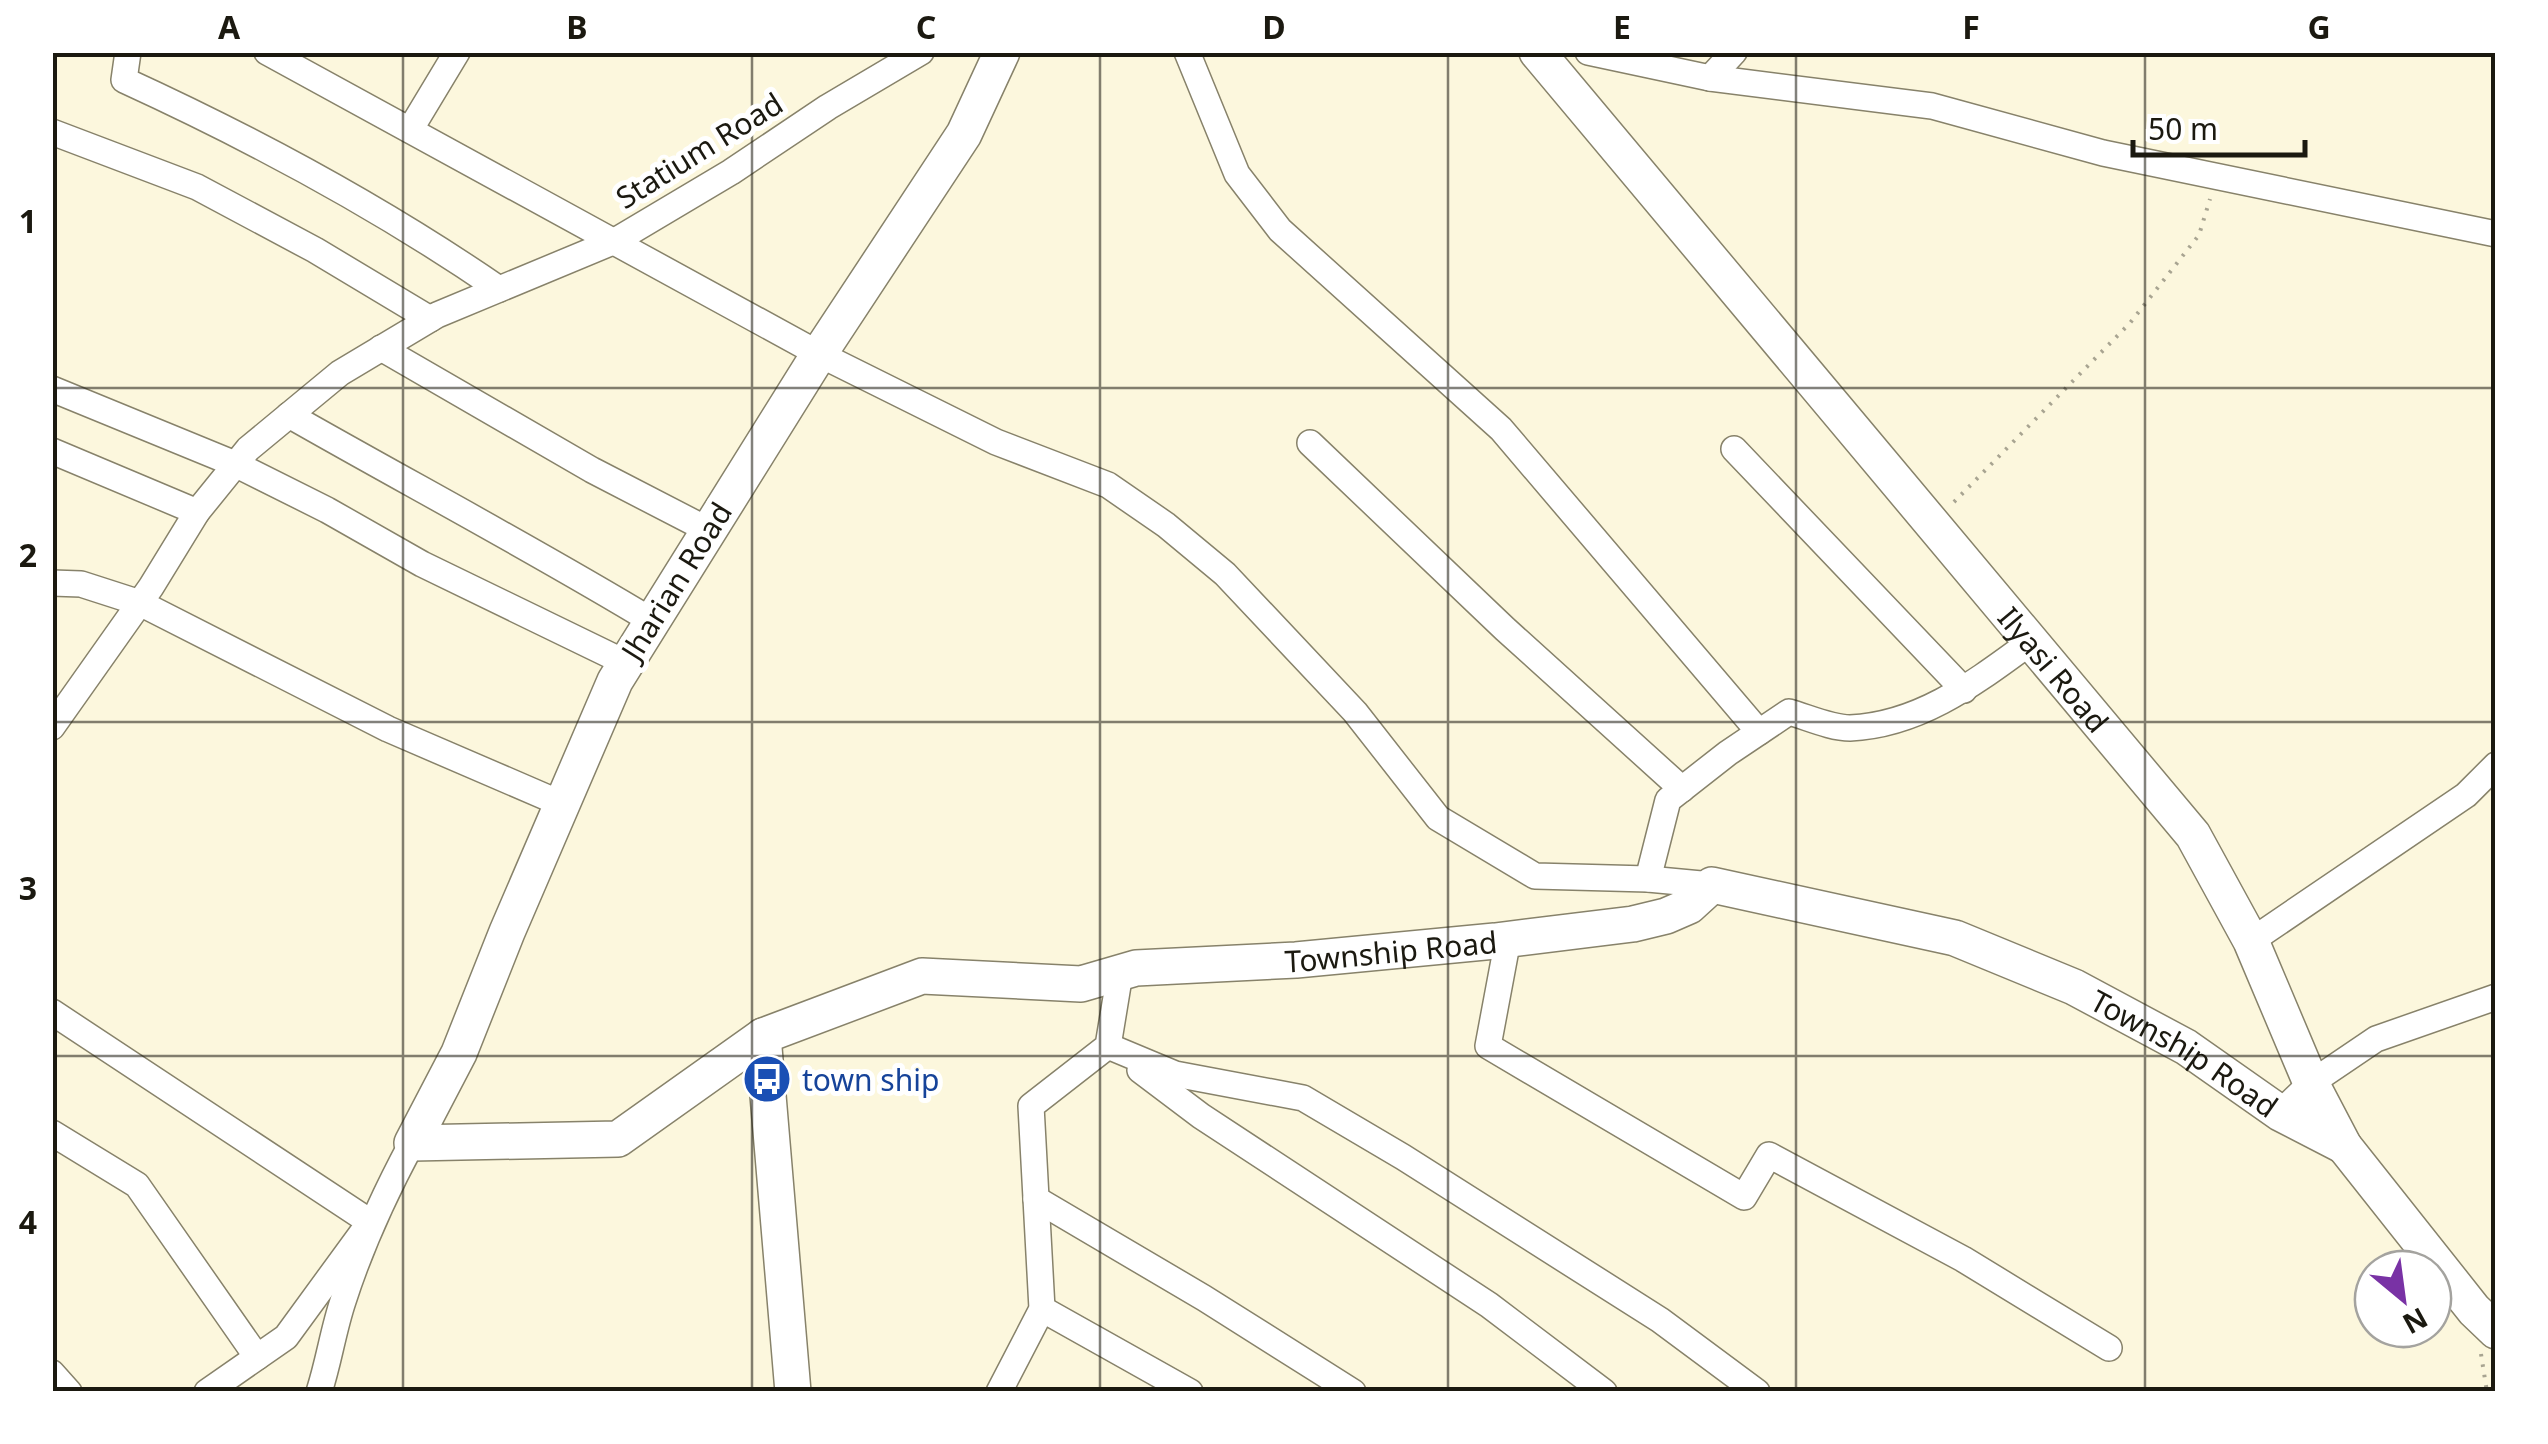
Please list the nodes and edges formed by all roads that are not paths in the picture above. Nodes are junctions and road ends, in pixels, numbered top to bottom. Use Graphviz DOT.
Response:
graph roads {
  1 [pos="128,52"];
  2 [pos="457,52"];
  3 [pos="922,52"];
  4 [pos="1002,52"];
  5 [pos="1187,52"];
  6 [pos="1588,52"];
  7 [pos="1734,52"];
  8 [pos="274,54"];
  9 [pos="1548,54"];
  10 [pos="1710,78"];
  11 [pos="410,130"];
  12 [pos="52,132"];
  13 [pos="2496,234"];
  14 [pos="615,241"];
  15 [pos="499,289"];
  16 [pos="430,319"];
  17 [pos="381,348"];
  18 [pos="819,354"];
  19 [pos="52,390"];
  20 [pos="290,415"];
  21 [pos="1310,443"];
  22 [pos="1734,449"];
  23 [pos="52,452"];
  24 [pos="236,464"];
  25 [pos="197,512"];
  26 [pos="708,530"];
  27 [pos="52,582"];
  28 [pos="140,603"];
  29 [pos="652,621"];
  30 [pos="2032,641"];
  31 [pos="626,663"];
  32 [pos="1964,690"];
  33 [pos="52,726"];
  34 [pos="1759,732"];
  35 [pos="2496,765"];
  36 [pos="1682,789"];
  37 [pos="562,804"];
  38 [pos="1648,879"];
  39 [pos="1712,885"];
  40 [pos="1508,939"];
  41 [pos="2251,942"];
  42 [pos="1120,973"];
  43 [pos="2496,997"];
  44 [pos="52,1012"];
  45 [pos="763,1036"];
  46 [pos="1108,1046"];
  47 [pos="2311,1083"];
  48 [pos="2280,1112"];
  49 [pos="52,1133"];
  50 [pos="412,1143"];
  51 [pos="2344,1146"];
  52 [pos="1036,1199"];
  53 [pos="370,1222"];
  54 [pos="1042,1309"];
  55 [pos="2496,1332"];
  56 [pos="2109,1348"];
  57 [pos="256,1357"];
  58 [pos="52,1373"];
  59 [pos="69,1392"];
  60 [pos="207,1392"];
  61 [pos="319,1392"];
  62 [pos="793,1392"];
  63 [pos="999,1392"];
  64 [pos="1190,1392"];
  65 [pos="1353,1392"];
  66 [pos="1604,1392"];
  67 [pos="1757,1392"];
  1 -- 15 [label="street"];
  2 -- 11 [label="street"];
  3 -- 14 [label="street, Statium Road"];
  4 -- 18 [label="street, Jharian Road"];
  5 -- 34 [label="street"];
  6 -- 10 [label="street"];
  7 -- 10 [label="street"];
  8 -- 11 [label="street"];
  9 -- 30 [label="street, Ilyasi Road"];
  10 -- 13 [label="street"];
  11 -- 14 [label="street"];
  12 -- 16 [label="street"];
  14 -- 15 [label="street, Statium Road"];
  14 -- 18 [label="street"];
  15 -- 16 [label="street, Statium Road"];
  16 -- 17 [label="street, Statium Road"];
  17 -- 20 [label="street, Statium Road"];
  17 -- 26 [label="street"];
  18 -- 26 [label="street, Jharian Road"];
  18 -- 38 [label="street"];
  19 -- 24 [label="street"];
  20 -- 24 [label="street, Statium Road"];
  20 -- 29 [label="street"];
  21 -- 36 [label="street"];
  22 -- 32 [label="street"];
  23 -- 25 [label="street"];
  24 -- 25 [label="street, Statium Road"];
  24 -- 31 [label="street"];
  25 -- 28 [label="street, Statium Road"];
  26 -- 29 [label="street, Jharian Road"];
  27 -- 28 [label="street"];
  28 -- 33 [label="street, Statium Road"];
  28 -- 37 [label="street"];
  29 -- 31 [label="street, Jharian Road"];
  30 -- 32 [label="street"];
  30 -- 41 [label="street, Ilyasi Road"];
  31 -- 37 [label="street, Jharian Road"];
  32 -- 34 [label="street"];
  34 -- 36 [label="street"];
  35 -- 41 [label="street"];
  36 -- 38 [label="street"];
  37 -- 50 [label="street, Jharian Road"];
  38 -- 39 [label="street"];
  39 -- 40 [label="street, Township Road"];
  39 -- 48 [label="street, Township Road"];
  40 -- 42 [label="street, Township Road"];
  40 -- 56 [label="street"];
  41 -- 47 [label="street, Ilyasi Road"];
  42 -- 45 [label="street, Township Road"];
  42 -- 46 [label="street"];
  43 -- 47 [label="street"];
  44 -- 53 [label="street"];
  45 -- 50 [label="street, Township Road"];
  45 -- 62 [label="street"];
  46 -- 52 [label="street"];
  46 -- 66 [label="street"];
  46 -- 67 [label="street"];
  47 -- 48 [label="street"];
  47 -- 51 [label="street, Ilyasi Road"];
  48 -- 51 [label="street, Township Road"];
  49 -- 57 [label="street"];
  50 -- 53 [label="street"];
  51 -- 55 [label="street, Ilyasi Road"];
  52 -- 54 [label="street"];
  52 -- 65 [label="street"];
  53 -- 57 [label="street"];
  53 -- 61 [label="street"];
  54 -- 63 [label="street"];
  54 -- 64 [label="street"];
  57 -- 60 [label="street"];
  58 -- 59 [label="street"];
}
